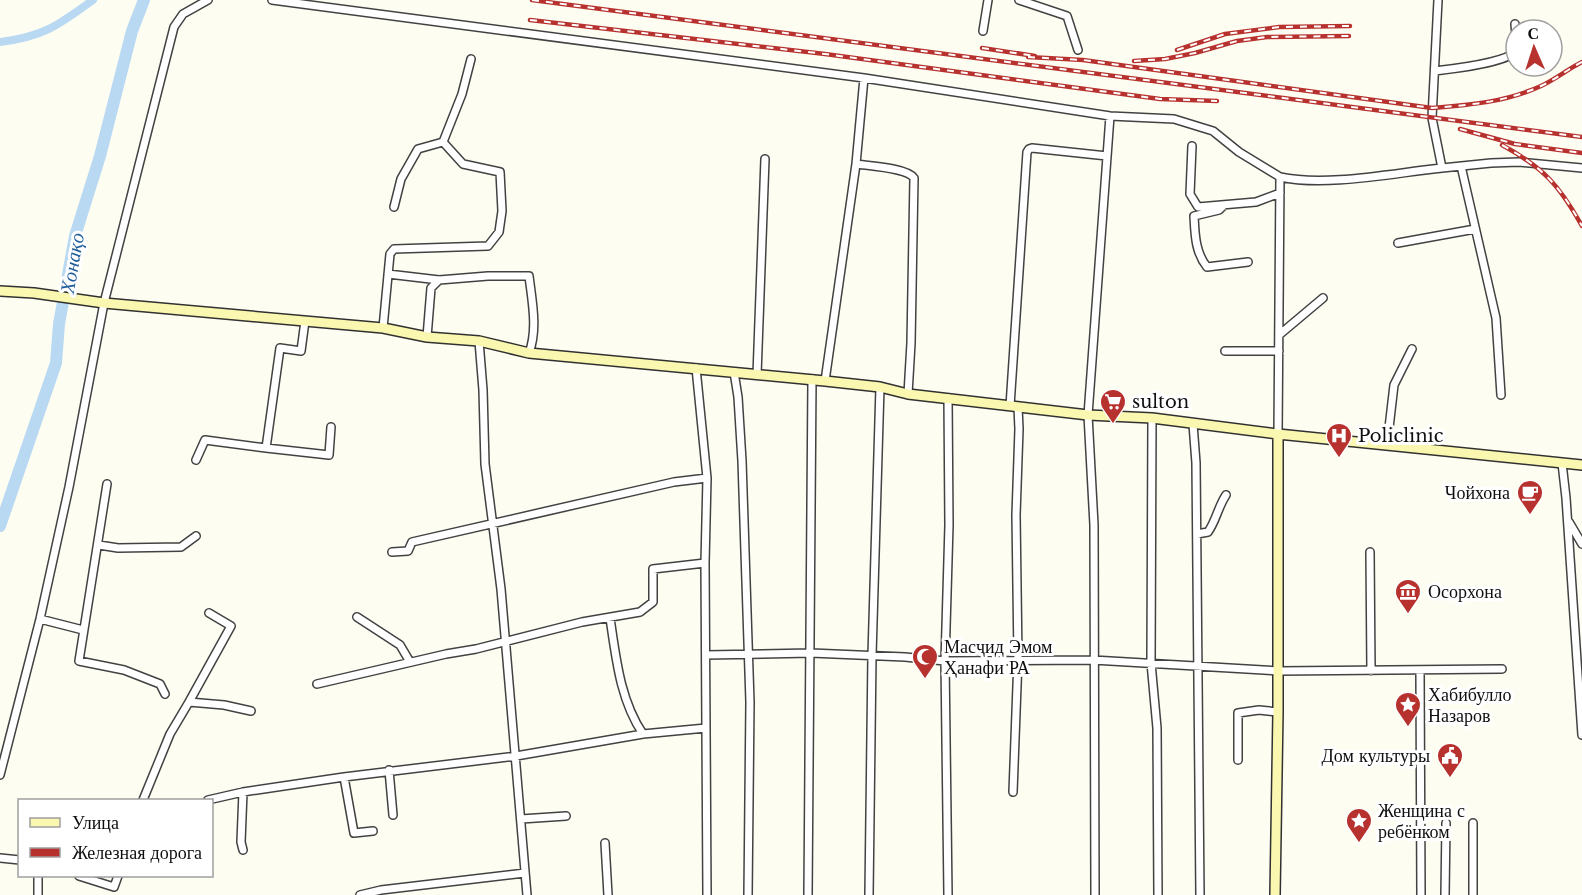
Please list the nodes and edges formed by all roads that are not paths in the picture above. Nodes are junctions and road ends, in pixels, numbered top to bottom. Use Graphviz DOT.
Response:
graph roads {
  1 [pos="208,0"];
  2 [pos="272,0"];
  3 [pos="988,0"];
  4 [pos="1019,0"];
  5 [pos="1438,0"];
  6 [pos="983,31"];
  7 [pos="1078,50"];
  8 [pos="1504,58"];
  9 [pos="471,59"];
  10 [pos="1435,71"];
  11 [pos="864,78"];
  12 [pos="1110,116"];
  13 [pos="443,142"];
  14 [pos="1192,146"];
  15 [pos="1107,156"];
  16 [pos="765,159"];
  17 [pos="856,164"];
  18 [pos="1461,166"];
  19 [pos="1442,168"];
  20 [pos="1582,168"];
  21 [pos="1280,177"];
  22 [pos="1280,193"];
  23 [pos="1224,205"];
  24 [pos="394,207"];
  25 [pos="1475,230"];
  26 [pos="1398,243"];
  27 [pos="1248,262"];
  28 [pos="388,274"];
  29 [pos="439,280"];
  30 [pos="0,291"];
  31 [pos="1323,298"];
  32 [pos="104,303"];
  33 [pos="305,321"];
  34 [pos="383,328"];
  35 [pos="1279,336"];
  36 [pos="427,337"];
  37 [pos="479,341"];
  38 [pos="1412,349"];
  39 [pos="1225,351"];
  40 [pos="1279,351"];
  41 [pos="529,353"];
  42 [pos="696,368"];
  43 [pos="734,372"];
  44 [pos="757,375"];
  45 [pos="812,379"];
  46 [pos="825,381"];
  47 [pos="880,387"];
  48 [pos="908,394"];
  49 [pos="1501,394"];
  50 [pos="948,398"];
  51 [pos="1014,406"];
  52 [pos="1088,415"];
  53 [pos="1152,418"];
  54 [pos="1193,424"];
  55 [pos="331,427"];
  56 [pos="1278,434"];
  57 [pos="1387,445"];
  58 [pos="266,448"];
  59 [pos="196,460"];
  60 [pos="1562,463"];
  61 [pos="1582,465"];
  62 [pos="707,478"];
  63 [pos="107,484"];
  64 [pos="1226,495"];
  65 [pos="1568,520"];
  66 [pos="492,522"];
  67 [pos="1197,534"];
  68 [pos="196,536"];
  69 [pos="1582,544"];
  70 [pos="99,545"];
  71 [pos="392,552"];
  72 [pos="1370,552"];
  73 [pos="705,563"];
  74 [pos="209,614"];
  75 [pos="357,617"];
  76 [pos="610,618"];
  77 [pos="40,619"];
  78 [pos="83,630"];
  79 [pos="504,641"];
  80 [pos="811,653"];
  81 [pos="706,655"];
  82 [pos="749,655"];
  83 [pos="872,655"];
  84 [pos="1018,659"];
  85 [pos="1093,660"];
  86 [pos="945,661"];
  87 [pos="410,662"];
  88 [pos="1151,663"];
  89 [pos="1198,666"];
  90 [pos="1502,669"];
  91 [pos="1279,671"];
  92 [pos="1371,671"];
  93 [pos="1420,671"];
  94 [pos="317,684"];
  95 [pos="165,694"];
  96 [pos="189,702"];
  97 [pos="251,711"];
  98 [pos="1278,712"];
  99 [pos="706,728"];
  100 [pos="643,734"];
  101 [pos="1582,735"];
  102 [pos="516,756"];
  103 [pos="1238,760"];
  104 [pos="389,770"];
  105 [pos="0,775"];
  106 [pos="344,777"];
  107 [pos="243,792"];
  108 [pos="1013,792"];
  109 [pos="143,799"];
  110 [pos="213,800"];
  111 [pos="393,815"];
  112 [pos="566,816"];
  113 [pos="521,819"];
  114 [pos="1446,823"];
  115 [pos="1473,823"];
  116 [pos="373,831"];
  117 [pos="605,843"];
  118 [pos="243,850"];
  119 [pos="0,858"];
  120 [pos="18,860"];
  121 [pos="525,873"];
  122 [pos="38,877"];
  123 [pos="82,877"];
  124 [pos="118,877"];
  125 [pos="114,887"];
  126 [pos="38,895"];
  127 [pos="115,895"];
  128 [pos="360,895"];
  129 [pos="527,895"];
  130 [pos="608,895"];
  131 [pos="707,895"];
  132 [pos="748,895"];
  133 [pos="808,895"];
  134 [pos="868,895"];
  135 [pos="948,895"];
  136 [pos="1095,895"];
  137 [pos="1158,895"];
  138 [pos="1200,895"];
  139 [pos="1275,895"];
  140 [pos="1422,895"];
  141 [pos="1446,895"];
  142 [pos="1473,895"];
  1 -- 32 [label="street"];
  2 -- 11 [label="street"];
  3 -- 6 [label="street"];
  4 -- 7 [label="street"];
  5 -- 10 [label="street"];
  8 -- 10 [label="street"];
  9 -- 13 [label="street"];
  10 -- 19 [label="street"];
  11 -- 12 [label="street"];
  11 -- 17 [label="street"];
  12 -- 15 [label="street"];
  12 -- 21 [label="street"];
  13 -- 24 [label="street"];
  13 -- 28 [label="street"];
  14 -- 23 [label="street"];
  15 -- 51 [label="street"];
  15 -- 52 [label="street"];
  16 -- 44 [label="street"];
  17 -- 46 [label="street"];
  17 -- 48 [label="street"];
  18 -- 19 [label="street"];
  18 -- 20 [label="street"];
  18 -- 25 [label="street"];
  19 -- 21 [label="street"];
  21 -- 22 [label="street"];
  22 -- 23 [label="street"];
  22 -- 35 [label="street"];
  23 -- 27 [label="street"];
  25 -- 26 [label="street"];
  25 -- 49 [label="street"];
  28 -- 29 [label="street"];
  28 -- 34 [label="street"];
  29 -- 36 [label="street"];
  29 -- 41 [label="street"];
  30 -- 32 [label="street"];
  31 -- 35 [label="street"];
  32 -- 33 [label="street"];
  32 -- 77 [label="street"];
  33 -- 34 [label="street"];
  33 -- 58 [label="street"];
  34 -- 36 [label="street"];
  35 -- 40 [label="street"];
  36 -- 37 [label="street"];
  37 -- 41 [label="street"];
  37 -- 66 [label="street"];
  38 -- 57 [label="street"];
  39 -- 40 [label="street"];
  40 -- 56 [label="street"];
  41 -- 42 [label="street"];
  42 -- 43 [label="street"];
  42 -- 62 [label="street"];
  43 -- 44 [label="street"];
  43 -- 82 [label="street"];
  44 -- 45 [label="street"];
  45 -- 46 [label="street"];
  45 -- 80 [label="street"];
  46 -- 47 [label="street"];
  47 -- 48 [label="street"];
  47 -- 83 [label="street"];
  48 -- 50 [label="street"];
  50 -- 51 [label="street"];
  50 -- 86 [label="street"];
  51 -- 52 [label="street"];
  51 -- 84 [label="street"];
  52 -- 53 [label="street"];
  52 -- 85 [label="street"];
  53 -- 54 [label="street"];
  53 -- 88 [label="street"];
  54 -- 56 [label="street"];
  54 -- 67 [label="street"];
  55 -- 58 [label="street"];
  56 -- 57 [label="street"];
  56 -- 91 [label="street"];
  57 -- 60 [label="street"];
  58 -- 59 [label="street"];
  60 -- 61 [label="street"];
  60 -- 65 [label="street"];
  62 -- 66 [label="street"];
  62 -- 73 [label="street"];
  63 -- 70 [label="street"];
  64 -- 67 [label="street"];
  65 -- 69 [label="street"];
  65 -- 101 [label="street"];
  66 -- 71 [label="street"];
  66 -- 79 [label="street"];
  67 -- 89 [label="street"];
  68 -- 70 [label="street"];
  70 -- 78 [label="street"];
  72 -- 92 [label="street"];
  73 -- 76 [label="street"];
  73 -- 81 [label="street"];
  74 -- 96 [label="street"];
  75 -- 87 [label="street"];
  76 -- 79 [label="street"];
  76 -- 100 [label="street"];
  77 -- 78 [label="street"];
  77 -- 105 [label="street"];
  78 -- 95 [label="street"];
  79 -- 87 [label="street"];
  79 -- 102 [label="street"];
  80 -- 82 [label="street"];
  80 -- 83 [label="street"];
  80 -- 133 [label="street"];
  81 -- 82 [label="street"];
  81 -- 99 [label="street"];
  82 -- 132 [label="street"];
  83 -- 86 [label="street"];
  83 -- 134 [label="street"];
  84 -- 85 [label="street"];
  84 -- 86 [label="street"];
  84 -- 108 [label="street"];
  85 -- 88 [label="street"];
  85 -- 136 [label="street"];
  86 -- 135 [label="street"];
  87 -- 94 [label="street"];
  88 -- 89 [label="street"];
  88 -- 137 [label="street"];
  89 -- 91 [label="street"];
  89 -- 138 [label="street"];
  90 -- 93 [label="street"];
  91 -- 92 [label="street"];
  91 -- 98 [label="street"];
  92 -- 93 [label="street"];
  93 -- 140 [label="street"];
  96 -- 97 [label="street"];
  96 -- 109 [label="street"];
  98 -- 103 [label="street"];
  98 -- 139 [label="street"];
  99 -- 100 [label="street"];
  99 -- 131 [label="street"];
  100 -- 102 [label="street"];
  102 -- 104 [label="street"];
  102 -- 113 [label="street"];
  104 -- 106 [label="street"];
  104 -- 111 [label="street"];
  106 -- 107 [label="street"];
  106 -- 116 [label="street"];
  107 -- 110 [label="street"];
  107 -- 118 [label="street"];
  112 -- 113 [label="street"];
  113 -- 121 [label="street"];
  114 -- 141 [label="street"];
  115 -- 142 [label="street"];
  117 -- 130 [label="street"];
  119 -- 120 [label="street"];
  121 -- 128 [label="street"];
  121 -- 129 [label="street"];
  122 -- 126 [label="street"];
  123 -- 125 [label="street"];
  124 -- 125 [label="street"];
  125 -- 127 [label="street"];
}
